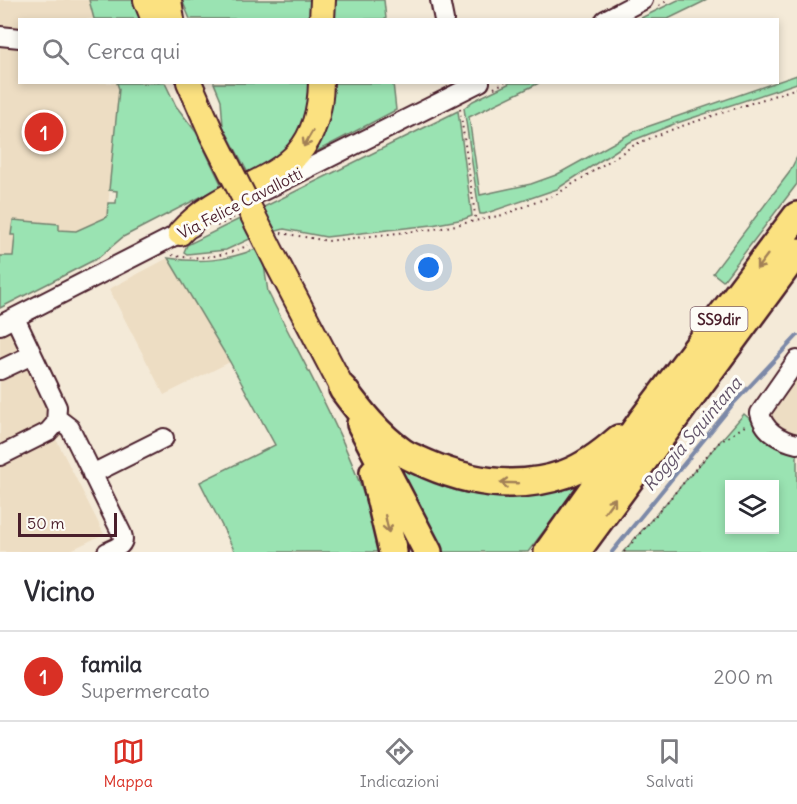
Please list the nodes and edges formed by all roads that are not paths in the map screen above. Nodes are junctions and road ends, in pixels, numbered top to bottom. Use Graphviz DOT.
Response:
graph roads {
  1 [pos="146,0"];
  2 [pos="158,0"];
  3 [pos="169,0"];
  4 [pos="323,0"];
  5 [pos="440,0"];
  6 [pos="643,0"];
  7 [pos="153,18"];
  8 [pos="163,18"];
  9 [pos="172,18"];
  10 [pos="322,18"];
  11 [pos="444,18"];
  12 [pos="609,18"];
  13 [pos="0,36"];
  14 [pos="18,38"];
  15 [pos="190,84"];
  16 [pos="321,84"];
  17 [pos="472,84"];
  18 [pos="457,88"];
  19 [pos="797,216"];
  20 [pos="180,233"];
  21 [pos="797,252"];
  22 [pos="8,321"];
  23 [pos="32,355"];
  24 [pos="797,360"];
  25 [pos="0,370"];
  26 [pos="343,389"];
  27 [pos="58,419"];
  28 [pos="641,422"];
  29 [pos="363,427"];
  30 [pos="164,438"];
  31 [pos="797,444"];
  32 [pos="0,456"];
  33 [pos="93,474"];
  34 [pos="107,552"];
  35 [pos="393,552"];
  36 [pos="428,552"];
  37 [pos="548,552"];
  38 [pos="576,552"];
  1 -- 7 [label="main road"];
  2 -- 8 [label="main road"];
  3 -- 9 [label="main road"];
  4 -- 10 [label="main road"];
  5 -- 11 [label="street"];
  6 -- 12 [label="street"];
  13 -- 14 [label="street"];
  15 -- 26 [label="main road, bridge"];
  16 -- 20 [label="main road, one-way"];
  17 -- 18 [label="street, Via Felice Cavallotti"];
  18 -- 20 [label="street, Via Felice Cavallotti"];
  19 -- 28 [label="highway, SS9dir, one-way"];
  20 -- 22 [label="street, Via Felice Cavallotti"];
  38 -- 21 [label="highway, SS9dir, one-way"];
  22 -- 23 [label="street"];
  23 -- 25 [label="street"];
  23 -- 27 [label="street"];
  24 -- 31 [label="street"];
  28 -- 26 [label="highway, one-way"];
  26 -- 29 [label="highway"];
  27 -- 32 [label="street"];
  27 -- 33 [label="street"];
  28 -- 37 [label="highway, SS9dir"];
  29 -- 35 [label="highway, one-way"];
  29 -- 36 [label="highway"];
  30 -- 33 [label="street"];
  33 -- 34 [label="street"];
}
